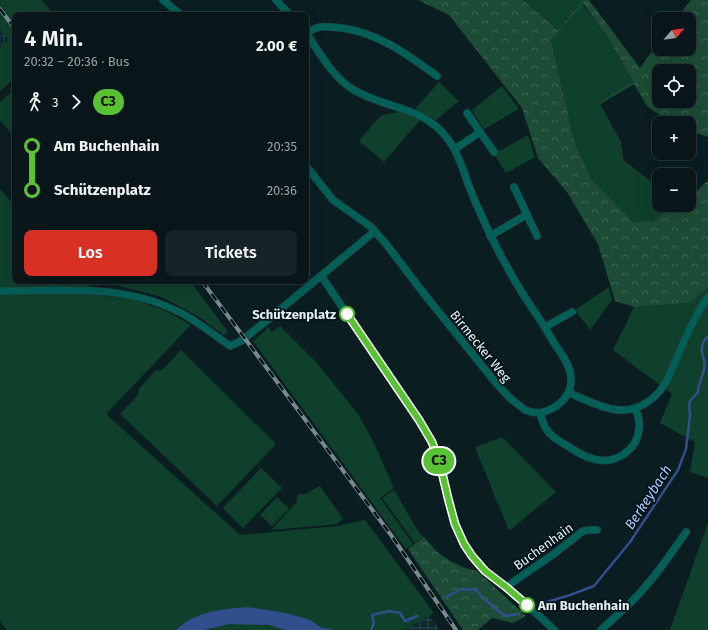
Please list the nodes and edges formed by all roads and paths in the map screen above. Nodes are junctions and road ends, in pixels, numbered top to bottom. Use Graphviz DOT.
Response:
graph roads {
  1 [pos="163,0"];
  2 [pos="276,0"];
  3 [pos="177,12"];
  4 [pos="287,12"];
  5 [pos="309,32"];
  6 [pos="309,37"];
  7 [pos="437,76"];
  8 [pos="467,113"];
  9 [pos="480,132"];
  10 [pos="455,149"];
  11 [pos="494,152"];
  12 [pos="309,170"];
  13 [pos="514,187"];
  14 [pos="526,215"];
  15 [pos="375,231"];
  16 [pos="490,236"];
  17 [pos="537,236"];
  18 [pos="322,276"];
  19 [pos="0,291"];
  20 [pos="708,297"];
  21 [pos="572,312"];
  22 [pos="545,327"];
  23 [pos="569,393"];
  24 [pos="635,408"];
  25 [pos="540,413"];
  26 [pos="597,530"];
  27 [pos="686,532"];
  28 [pos="506,587"];
  29 [pos="554,630"];
  30 [pos="601,630"];
  1 -- 3 [label="street"];
  2 -- 4 [label="street"];
  5 -- 7 [label="street"];
  6 -- 10 [label="street"];
  8 -- 9 [label="street"];
  9 -- 10 [label="street"];
  9 -- 11 [label="street"];
  10 -- 16 [label="street"];
  12 -- 15 [label="street, Birmecker Weg"];
  13 -- 14 [label="street"];
  14 -- 16 [label="street"];
  14 -- 17 [label="street"];
  15 -- 18 [label="street"];
  15 -- 25 [label="street, Birmecker Weg"];
  16 -- 22 [label="street"];
  18 -- 19 [label="street"];
  18 -- 28 [label="street"];
  20 -- 24 [label="street"];
  21 -- 22 [label="street"];
  22 -- 23 [label="street"];
  23 -- 24 [label="street"];
  23 -- 25 [label="street"];
  24 -- 25 [label="street"];
  26 -- 28 [label="street, Buchenhain"];
  27 -- 30 [label="street"];
  28 -- 29 [label="street"];
}
